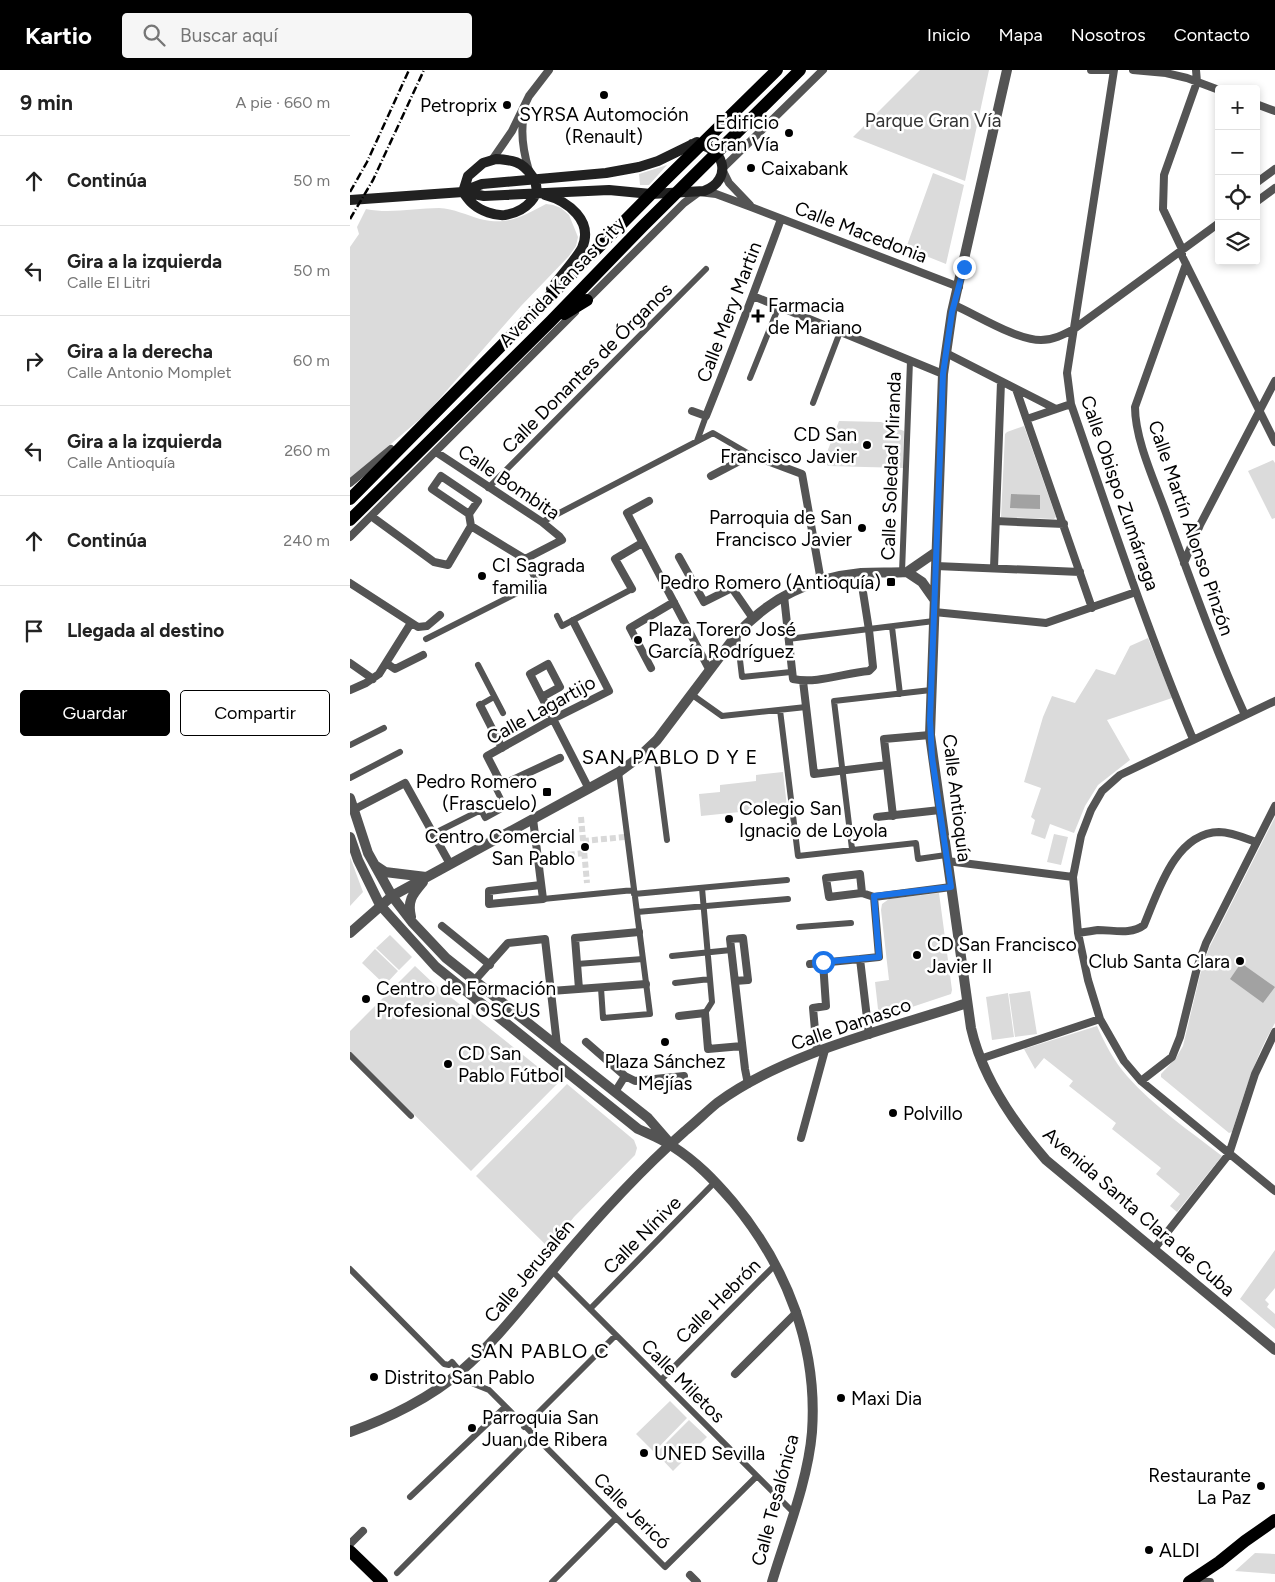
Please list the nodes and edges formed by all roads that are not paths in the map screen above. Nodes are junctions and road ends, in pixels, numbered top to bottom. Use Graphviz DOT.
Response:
graph roads {
  1 [pos="550,70"];
  2 [pos="778,70"];
  3 [pos="800,70"];
  4 [pos="823,70"];
  5 [pos="1007,70"];
  6 [pos="1091,70"];
  7 [pos="1109,70"];
  8 [pos="1114,70"];
  9 [pos="1133,70"];
  10 [pos="1196,70"];
  11 [pos="1197,82"];
  12 [pos="1215,89"];
  13 [pos="529,96"];
  14 [pos="1260,105"];
  15 [pos="1275,111"];
  16 [pos="697,144"];
  17 [pos="716,153"];
  18 [pos="492,160"];
  19 [pos="722,169"];
  20 [pos="1275,169"];
  21 [pos="532,175"];
  22 [pos="1260,180"];
  23 [pos="1275,188"];
  24 [pos="463,192"];
  25 [pos="699,192"];
  26 [pos="537,193"];
  27 [pos="651,194"];
  28 [pos="674,194"];
  29 [pos="1260,199"];
  30 [pos="350,200"];
  31 [pos="752,207"];
  32 [pos="781,218"];
  33 [pos="1215,226"];
  34 [pos="1182,250"];
  35 [pos="1186,264"];
  36 [pos="706,269"];
  37 [pos="959,287"];
  38 [pos="753,296"];
  39 [pos="587,300"];
  40 [pos="954,304"];
  41 [pos="779,306"];
  42 [pos="550,321"];
  43 [pos="524,325"];
  44 [pos="1074,329"];
  45 [pos="840,332"];
  46 [pos="946,353"];
  47 [pos="910,361"];
  48 [pos="943,374"];
  49 [pos="750,378"];
  50 [pos="1275,381"];
  51 [pos="1001,382"];
  52 [pos="1016,389"];
  53 [pos="813,404"];
  54 [pos="1071,404"];
  55 [pos="1056,409"];
  56 [pos="692,411"];
  57 [pos="1260,411"];
  58 [pos="706,416"];
  59 [pos="1027,419"];
  60 [pos="426,421"];
  61 [pos="697,441"];
  62 [pos="1275,442"];
  63 [pos="436,452"];
  64 [pos="751,455"];
  65 [pos="711,476"];
  66 [pos="350,483"];
  67 [pos="488,488"];
  68 [pos="350,499"];
  69 [pos="478,501"];
  70 [pos="649,501"];
  71 [pos="469,514"];
  72 [pos="371,516"];
  73 [pos="350,520"];
  74 [pos="996,521"];
  75 [pos="542,522"];
  76 [pos="1064,524"];
  77 [pos="471,526"];
  78 [pos="350,537"];
  79 [pos="642,543"];
  80 [pos="936,552"];
  81 [pos="680,557"];
  82 [pos="525,559"];
  83 [pos="1184,563"];
  84 [pos="936,566"];
  85 [pos="994,568"];
  86 [pos="905,572"];
  87 [pos="1080,572"];
  88 [pos="860,573"];
  89 [pos="821,581"];
  90 [pos="350,582"];
  91 [pos="632,590"];
  92 [pos="1136,592"];
  93 [pos="784,596"];
  94 [pos="934,599"];
  95 [pos="674,602"];
  96 [pos="1092,608"];
  97 [pos="440,616"];
  98 [pos="557,616"];
  99 [pos="934,616"];
  100 [pos="752,617"];
  101 [pos="573,620"];
  102 [pos="411,623"];
  103 [pos="892,627"];
  104 [pos="869,630"];
  105 [pos="737,634"];
  106 [pos="788,639"];
  107 [pos="426,640"];
  108 [pos="422,655"];
  109 [pos="350,663"];
  110 [pos="386,663"];
  111 [pos="478,665"];
  112 [pos="650,668"];
  113 [pos="709,669"];
  114 [pos="791,672"];
  115 [pos="372,679"];
  116 [pos="804,681"];
  117 [pos="350,690"];
  118 [pos="931,690"];
  119 [pos="691,694"];
  120 [pos="900,694"];
  121 [pos="494,697"];
  122 [pos="542,697"];
  123 [pos="1275,700"];
  124 [pos="480,705"];
  125 [pos="806,707"];
  126 [pos="780,710"];
  127 [pos="503,713"];
  128 [pos="1244,715"];
  129 [pos="553,719"];
  130 [pos="384,728"];
  131 [pos="930,735"];
  132 [pos="1193,739"];
  133 [pos="350,746"];
  134 [pos="502,748"];
  135 [pos="646,750"];
  136 [pos="400,752"];
  137 [pos="560,758"];
  138 [pos="887,766"];
  139 [pos="843,771"];
  140 [pos="619,772"];
  141 [pos="350,778"];
  142 [pos="502,785"];
  143 [pos="589,788"];
  144 [pos="350,798"];
  145 [pos="1275,806"];
  146 [pos="940,810"];
  147 [pos="352,811"];
  148 [pos="893,816"];
  149 [pos="878,817"];
  150 [pos="533,819"];
  151 [pos="433,834"];
  152 [pos="350,837"];
  153 [pos="667,840"];
  154 [pos="1256,842"];
  155 [pos="852,849"];
  156 [pos="947,858"];
  157 [pos="374,864"];
  158 [pos="450,864"];
  159 [pos="427,877"];
  160 [pos="1073,877"];
  161 [pos="787,880"];
  162 [pos="541,885"];
  163 [pos="951,887"];
  164 [pos="702,888"];
  165 [pos="634,892"];
  166 [pos="862,893"];
  167 [pos="392,896"];
  168 [pos="874,896"];
  169 [pos="543,899"];
  170 [pos="788,899"];
  171 [pos="380,905"];
  172 [pos="704,906"];
  173 [pos="637,912"];
  174 [pos="412,922"];
  175 [pos="851,922"];
  176 [pos="442,926"];
  177 [pos="799,927"];
  178 [pos="639,932"];
  179 [pos="350,933"];
  180 [pos="1078,933"];
  181 [pos="731,950"];
  182 [pos="708,952"];
  183 [pos="672,956"];
  184 [pos="643,958"];
  185 [pos="860,958"];
  186 [pos="823,962"];
  187 [pos="577,964"];
  188 [pos="810,964"];
  189 [pos="490,965"];
  190 [pos="710,979"];
  191 [pos="476,980"];
  192 [pos="735,981"];
  193 [pos="675,983"];
  194 [pos="646,984"];
  195 [pos="601,988"];
  196 [pos="579,989"];
  197 [pos="551,991"];
  198 [pos="967,1003"];
  199 [pos="705,1013"];
  200 [pos="679,1016"];
  201 [pos="1100,1018"];
  202 [pos="1275,1032"];
  203 [pos="868,1035"];
  204 [pos="586,1042"];
  205 [pos="557,1045"];
  206 [pos="742,1046"];
  207 [pos="821,1051"];
  208 [pos="350,1055"];
  209 [pos="980,1059"];
  210 [pos="625,1076"];
  211 [pos="684,1076"];
  212 [pos="1142,1081"];
  213 [pos="748,1084"];
  214 [pos="615,1092"];
  215 [pos="411,1116"];
  216 [pos="801,1138"];
  217 [pos="670,1144"];
  218 [pos="1230,1154"];
  219 [pos="716,1182"];
  220 [pos="1275,1191"];
  221 [pos="1154,1249"];
  222 [pos="776,1264"];
  223 [pos="350,1269"];
  224 [pos="552,1271"];
  225 [pos="590,1310"];
  226 [pos="797,1312"];
  227 [pos="616,1335"];
  228 [pos="1275,1350"];
  229 [pos="461,1372"];
  230 [pos="735,1374"];
  231 [pos="661,1380"];
  232 [pos="505,1407"];
  233 [pos="524,1427"];
  234 [pos="350,1432"];
  235 [pos="534,1436"];
  236 [pos="757,1476"];
  237 [pos="410,1497"];
  238 [pos="793,1512"];
  239 [pos="616,1518"];
  240 [pos="1275,1520"];
  241 [pos="363,1531"];
  242 [pos="350,1544"];
  243 [pos="350,1551"];
  244 [pos="397,1573"];
  245 [pos="690,1575"];
  246 [pos="382,1582"];
  247 [pos="552,1582"];
  248 [pos="697,1582"];
  249 [pos="772,1582"];
  250 [pos="1190,1582"];
  251 [pos="1210,1582"];
  1 -- 13 [label="street"];
  2 -- 16 [label="main road, Avenida Kansas City"];
  3 -- 17 [label="main road, Avenida Kansas City"];
  4 -- 19 [label="street"];
  5 -- 37 [label="street, Calle Antioquía"];
  6 -- 7 [label="street"];
  8 -- 44 [label="street, Calle Obispo Zumárraga"];
  9 -- 11 [label="street"];
  10 -- 11 [label="street"];
  11 -- 12 [label="street"];
  11 -- 34 [label="street"];
  13 -- 18 [label="street"];
  13 -- 21 [label="street"];
  14 -- 15 [label="street"];
  16 -- 17 [label="main road"];
  16 -- 21 [label="main road"];
  16 -- 27 [label="main road, Avenida Kansas City"];
  17 -- 19 [label="main road"];
  17 -- 28 [label="main road, Avenida Kansas City"];
  18 -- 21 [label="main road"];
  18 -- 24 [label="main road"];
  19 -- 25 [label="main road"];
  19 -- 31 [label="street"];
  20 -- 22 [label="street"];
  21 -- 24 [label="main road"];
  21 -- 26 [label="main road"];
  23 -- 29 [label="street"];
  24 -- 26 [label="main road"];
  24 -- 26 [label="main road"];
  24 -- 30 [label="main road"];
  25 -- 28 [label="main road"];
  25 -- 31 [label="street, Calle Macedonia"];
  25 -- 39 [label="street, Avenida Kansas City"];
  26 -- 27 [label="main road"];
  26 -- 43 [label="main road"];
  27 -- 28 [label="main road"];
  27 -- 43 [label="main road, Avenida Kansas City"];
  28 -- 42 [label="main road, Avenida Kansas City"];
  31 -- 32 [label="street, Calle Macedonia"];
  32 -- 37 [label="street, Calle Macedonia"];
  32 -- 38 [label="street, Calle Mery Martin"];
  33 -- 34 [label="street"];
  34 -- 35 [label="street"];
  34 -- 44 [label="street"];
  35 -- 57 [label="street"];
  35 -- 83 [label="street, Calle Martín Alonso Pinzón"];
  36 -- 67 [label="street, Calle Donantes de Órganos"];
  37 -- 40 [label="street, Calle Antioquía"];
  38 -- 41 [label="street"];
  38 -- 58 [label="street, Calle Mery Martin"];
  39 -- 42 [label="main road"];
  39 -- 63 [label="street, Avenida Kansas City"];
  40 -- 44 [label="street"];
  40 -- 46 [label="street, Calle Antioquía"];
  41 -- 45 [label="street"];
  41 -- 49 [label="street"];
  42 -- 73 [label="main road, Avenida Kansas City"];
  43 -- 60 [label="main road, Avenida Kansas City"];
  44 -- 54 [label="street, Calle Obispo Zumárraga"];
  45 -- 47 [label="street"];
  45 -- 53 [label="street"];
  46 -- 48 [label="street, Calle Antioquía"];
  46 -- 51 [label="street"];
  47 -- 48 [label="street"];
  47 -- 86 [label="street, Calle Soledad Miranda"];
  48 -- 80 [label="street, Calle Antioquía"];
  50 -- 57 [label="street"];
  51 -- 52 [label="street"];
  51 -- 74 [label="street"];
  52 -- 55 [label="street"];
  52 -- 59 [label="street"];
  54 -- 55 [label="street"];
  54 -- 92 [label="street, Calle Obispo Zumárraga"];
  55 -- 59 [label="street"];
  56 -- 58 [label="street"];
  57 -- 62 [label="street"];
  57 -- 83 [label="street"];
  58 -- 61 [label="street, Calle Mery Martin"];
  59 -- 76 [label="street"];
  60 -- 66 [label="street"];
  60 -- 68 [label="main road, Avenida Kansas City"];
  61 -- 64 [label="street"];
  61 -- 75 [label="street"];
  63 -- 67 [label="street, Calle Bombita"];
  63 -- 72 [label="street, Avenida Kansas City"];
  64 -- 65 [label="street"];
  64 -- 89 [label="street"];
  67 -- 69 [label="street"];
  67 -- 75 [label="street, Calle Bombita"];
  69 -- 71 [label="street"];
  69 -- 71 [label="street"];
  70 -- 79 [label="street"];
  71 -- 77 [label="street"];
  72 -- 77 [label="street"];
  72 -- 78 [label="street, Avenida Kansas City"];
  74 -- 76 [label="street"];
  74 -- 85 [label="street"];
  75 -- 82 [label="street, Calle Bombita"];
  76 -- 87 [label="street"];
  77 -- 82 [label="street"];
  79 -- 91 [label="street"];
  79 -- 95 [label="street"];
  80 -- 84 [label="street, Calle Antioquía"];
  80 -- 86 [label="street"];
  81 -- 100 [label="street"];
  82 -- 107 [label="street"];
  83 -- 128 [label="street, Calle Martín Alonso Pinzón"];
  84 -- 85 [label="street"];
  84 -- 94 [label="street, Calle Antioquía"];
  85 -- 87 [label="street"];
  86 -- 88 [label="street"];
  86 -- 94 [label="street"];
  87 -- 96 [label="street"];
  88 -- 89 [label="street"];
  88 -- 104 [label="street"];
  89 -- 93 [label="street"];
  90 -- 102 [label="street"];
  91 -- 101 [label="street"];
  92 -- 96 [label="street"];
  92 -- 132 [label="street, Calle Obispo Zumárraga"];
  93 -- 100 [label="street"];
  93 -- 106 [label="street"];
  94 -- 99 [label="street, Calle Antioquía"];
  95 -- 112 [label="street"];
  95 -- 113 [label="street"];
  96 -- 99 [label="street"];
  97 -- 102 [label="street"];
  98 -- 101 [label="street"];
  99 -- 103 [label="street"];
  99 -- 118 [label="street, Calle Antioquía"];
  100 -- 105 [label="street"];
  101 -- 129 [label="street, Calle Lagartijo"];
  102 -- 110 [label="street"];
  103 -- 104 [label="street"];
  103 -- 120 [label="street"];
  104 -- 106 [label="street"];
  104 -- 116 [label="street"];
  105 -- 113 [label="street"];
  105 -- 114 [label="street"];
  106 -- 114 [label="street"];
  108 -- 110 [label="street"];
  109 -- 115 [label="street"];
  110 -- 115 [label="street"];
  111 -- 121 [label="street"];
  113 -- 119 [label="street"];
  114 -- 116 [label="street"];
  115 -- 117 [label="street"];
  116 -- 125 [label="street"];
  118 -- 120 [label="street"];
  118 -- 131 [label="street, Calle Antioquía"];
  119 -- 126 [label="street"];
  119 -- 135 [label="street"];
  120 -- 139 [label="street"];
  121 -- 124 [label="street"];
  121 -- 127 [label="street"];
  122 -- 122 [label="street"];
  122 -- 129 [label="street"];
  123 -- 128 [label="street"];
  124 -- 134 [label="street"];
  125 -- 126 [label="street"];
  125 -- 139 [label="street"];
  126 -- 155 [label="street"];
  128 -- 132 [label="street"];
  129 -- 134 [label="street, Calle Lagartijo"];
  129 -- 143 [label="street"];
  130 -- 133 [label="street"];
  131 -- 138 [label="street"];
  131 -- 146 [label="street, Calle Antioquía"];
  132 -- 160 [label="street"];
  134 -- 142 [label="street, Calle Lagartijo"];
  135 -- 140 [label="street"];
  135 -- 153 [label="street"];
  136 -- 141 [label="street"];
  137 -- 142 [label="street"];
  138 -- 139 [label="street"];
  138 -- 148 [label="street"];
  139 -- 155 [label="street"];
  140 -- 143 [label="street"];
  140 -- 165 [label="street"];
  142 -- 151 [label="street"];
  143 -- 150 [label="street"];
  144 -- 147 [label="street, Calle Tesalónica"];
  145 -- 154 [label="street"];
  146 -- 148 [label="street"];
  146 -- 156 [label="street, Calle Antioquía"];
  147 -- 151 [label="street"];
  147 -- 157 [label="street, Calle Tesalónica"];
  148 -- 149 [label="street"];
  150 -- 158 [label="street"];
  150 -- 162 [label="street"];
  151 -- 158 [label="street"];
  152 -- 171 [label="street, Calle Tesalónica"];
  154 -- 180 [label="street"];
  154 -- 212 [label="street"];
  155 -- 156 [label="street"];
  156 -- 160 [label="street"];
  156 -- 163 [label="street, Calle Antioquía"];
  157 -- 159 [label="street"];
  157 -- 167 [label="street, Calle Tesalónica"];
  158 -- 159 [label="street"];
  159 -- 167 [label="street"];
  159 -- 174 [label="street"];
  160 -- 180 [label="street"];
  161 -- 164 [label="street"];
  162 -- 169 [label="street"];
  162 -- 169 [label="street"];
  163 -- 168 [label="street"];
  163 -- 198 [label="street, Calle Antioquía"];
  164 -- 165 [label="street"];
  164 -- 172 [label="street"];
  165 -- 169 [label="street"];
  165 -- 173 [label="street"];
  166 -- 166 [label="street"];
  166 -- 168 [label="street"];
  167 -- 171 [label="street"];
  167 -- 174 [label="street, Calle Tesalónica"];
  168 -- 185 [label="street"];
  170 -- 172 [label="street"];
  171 -- 179 [label="street"];
  171 -- 217 [label="street, Calle Tesalónica"];
  172 -- 173 [label="street"];
  172 -- 182 [label="street"];
  173 -- 178 [label="street"];
  174 -- 191 [label="street, Calle Tesalónica"];
  175 -- 177 [label="street"];
  176 -- 189 [label="street"];
  178 -- 184 [label="street"];
  178 -- 187 [label="street"];
  180 -- 201 [label="street"];
  181 -- 182 [label="street"];
  181 -- 192 [label="street"];
  181 -- 192 [label="street"];
  182 -- 183 [label="street"];
  182 -- 190 [label="street"];
  184 -- 187 [label="street"];
  184 -- 194 [label="street"];
  185 -- 186 [label="street"];
  185 -- 203 [label="street"];
  186 -- 188 [label="street"];
  186 -- 207 [label="street"];
  187 -- 196 [label="street"];
  189 -- 191 [label="street"];
  189 -- 197 [label="street"];
  190 -- 193 [label="street"];
  190 -- 199 [label="street"];
  191 -- 205 [label="street, Calle Tesalónica"];
  192 -- 206 [label="street"];
  194 -- 195 [label="street"];
  194 -- 195 [label="street"];
  195 -- 196 [label="street"];
  196 -- 197 [label="street"];
  197 -- 205 [label="street"];
  198 -- 203 [label="street, Calle Damasco"];
  198 -- 209 [label="street, Avenida Santa Clara de Cuba"];
  199 -- 200 [label="street"];
  199 -- 206 [label="street"];
  201 -- 209 [label="street"];
  201 -- 212 [label="street"];
  202 -- 218 [label="street"];
  203 -- 207 [label="street, Calle Damasco"];
  204 -- 210 [label="street"];
  205 -- 214 [label="street, Calle Tesalónica"];
  206 -- 213 [label="street"];
  207 -- 213 [label="street, Calle Damasco"];
  207 -- 216 [label="street"];
  208 -- 215 [label="street"];
  209 -- 221 [label="street, Avenida Santa Clara de Cuba"];
  210 -- 211 [label="street"];
  210 -- 214 [label="street"];
  212 -- 218 [label="street"];
  213 -- 217 [label="street, Calle Damasco"];
  214 -- 217 [label="street, Calle Tesalónica"];
  217 -- 219 [label="street, Calle Tesalónica"];
  217 -- 224 [label="street, Calle Jerusalén"];
  218 -- 220 [label="street"];
  218 -- 221 [label="street"];
  219 -- 222 [label="street, Calle Tesalónica"];
  219 -- 225 [label="street, Calle Nínive"];
  221 -- 228 [label="street, Avenida Santa Clara de Cuba"];
  222 -- 226 [label="street, Calle Tesalónica"];
  222 -- 231 [label="street, Calle Hebrón"];
  223 -- 229 [label="street, Calle Jericó"];
  224 -- 225 [label="street, Calle Miletos"];
  224 -- 229 [label="street, Calle Jerusalén"];
  225 -- 227 [label="street, Calle Miletos"];
  226 -- 230 [label="street"];
  226 -- 238 [label="street, Calle Tesalónica"];
  227 -- 231 [label="street, Calle Miletos"];
  227 -- 233 [label="street"];
  229 -- 232 [label="street, Calle Jericó"];
  229 -- 234 [label="street, Calle Jerusalén"];
  231 -- 236 [label="street, Calle Miletos"];
  232 -- 233 [label="street, Calle Jericó"];
  232 -- 237 [label="street"];
  233 -- 235 [label="street, Calle Jericó"];
  235 -- 239 [label="street, Calle Jericó"];
  235 -- 244 [label="street"];
  236 -- 238 [label="street, Calle Miletos"];
  236 -- 239 [label="street, Calle Jericó"];
  238 -- 249 [label="street, Calle Tesalónica"];
  239 -- 247 [label="street"];
  240 -- 250 [label="main road"];
  241 -- 242 [label="street"];
  243 -- 246 [label="main road"];
  245 -- 248 [label="street"];
  250 -- 251 [label="street"];
}
